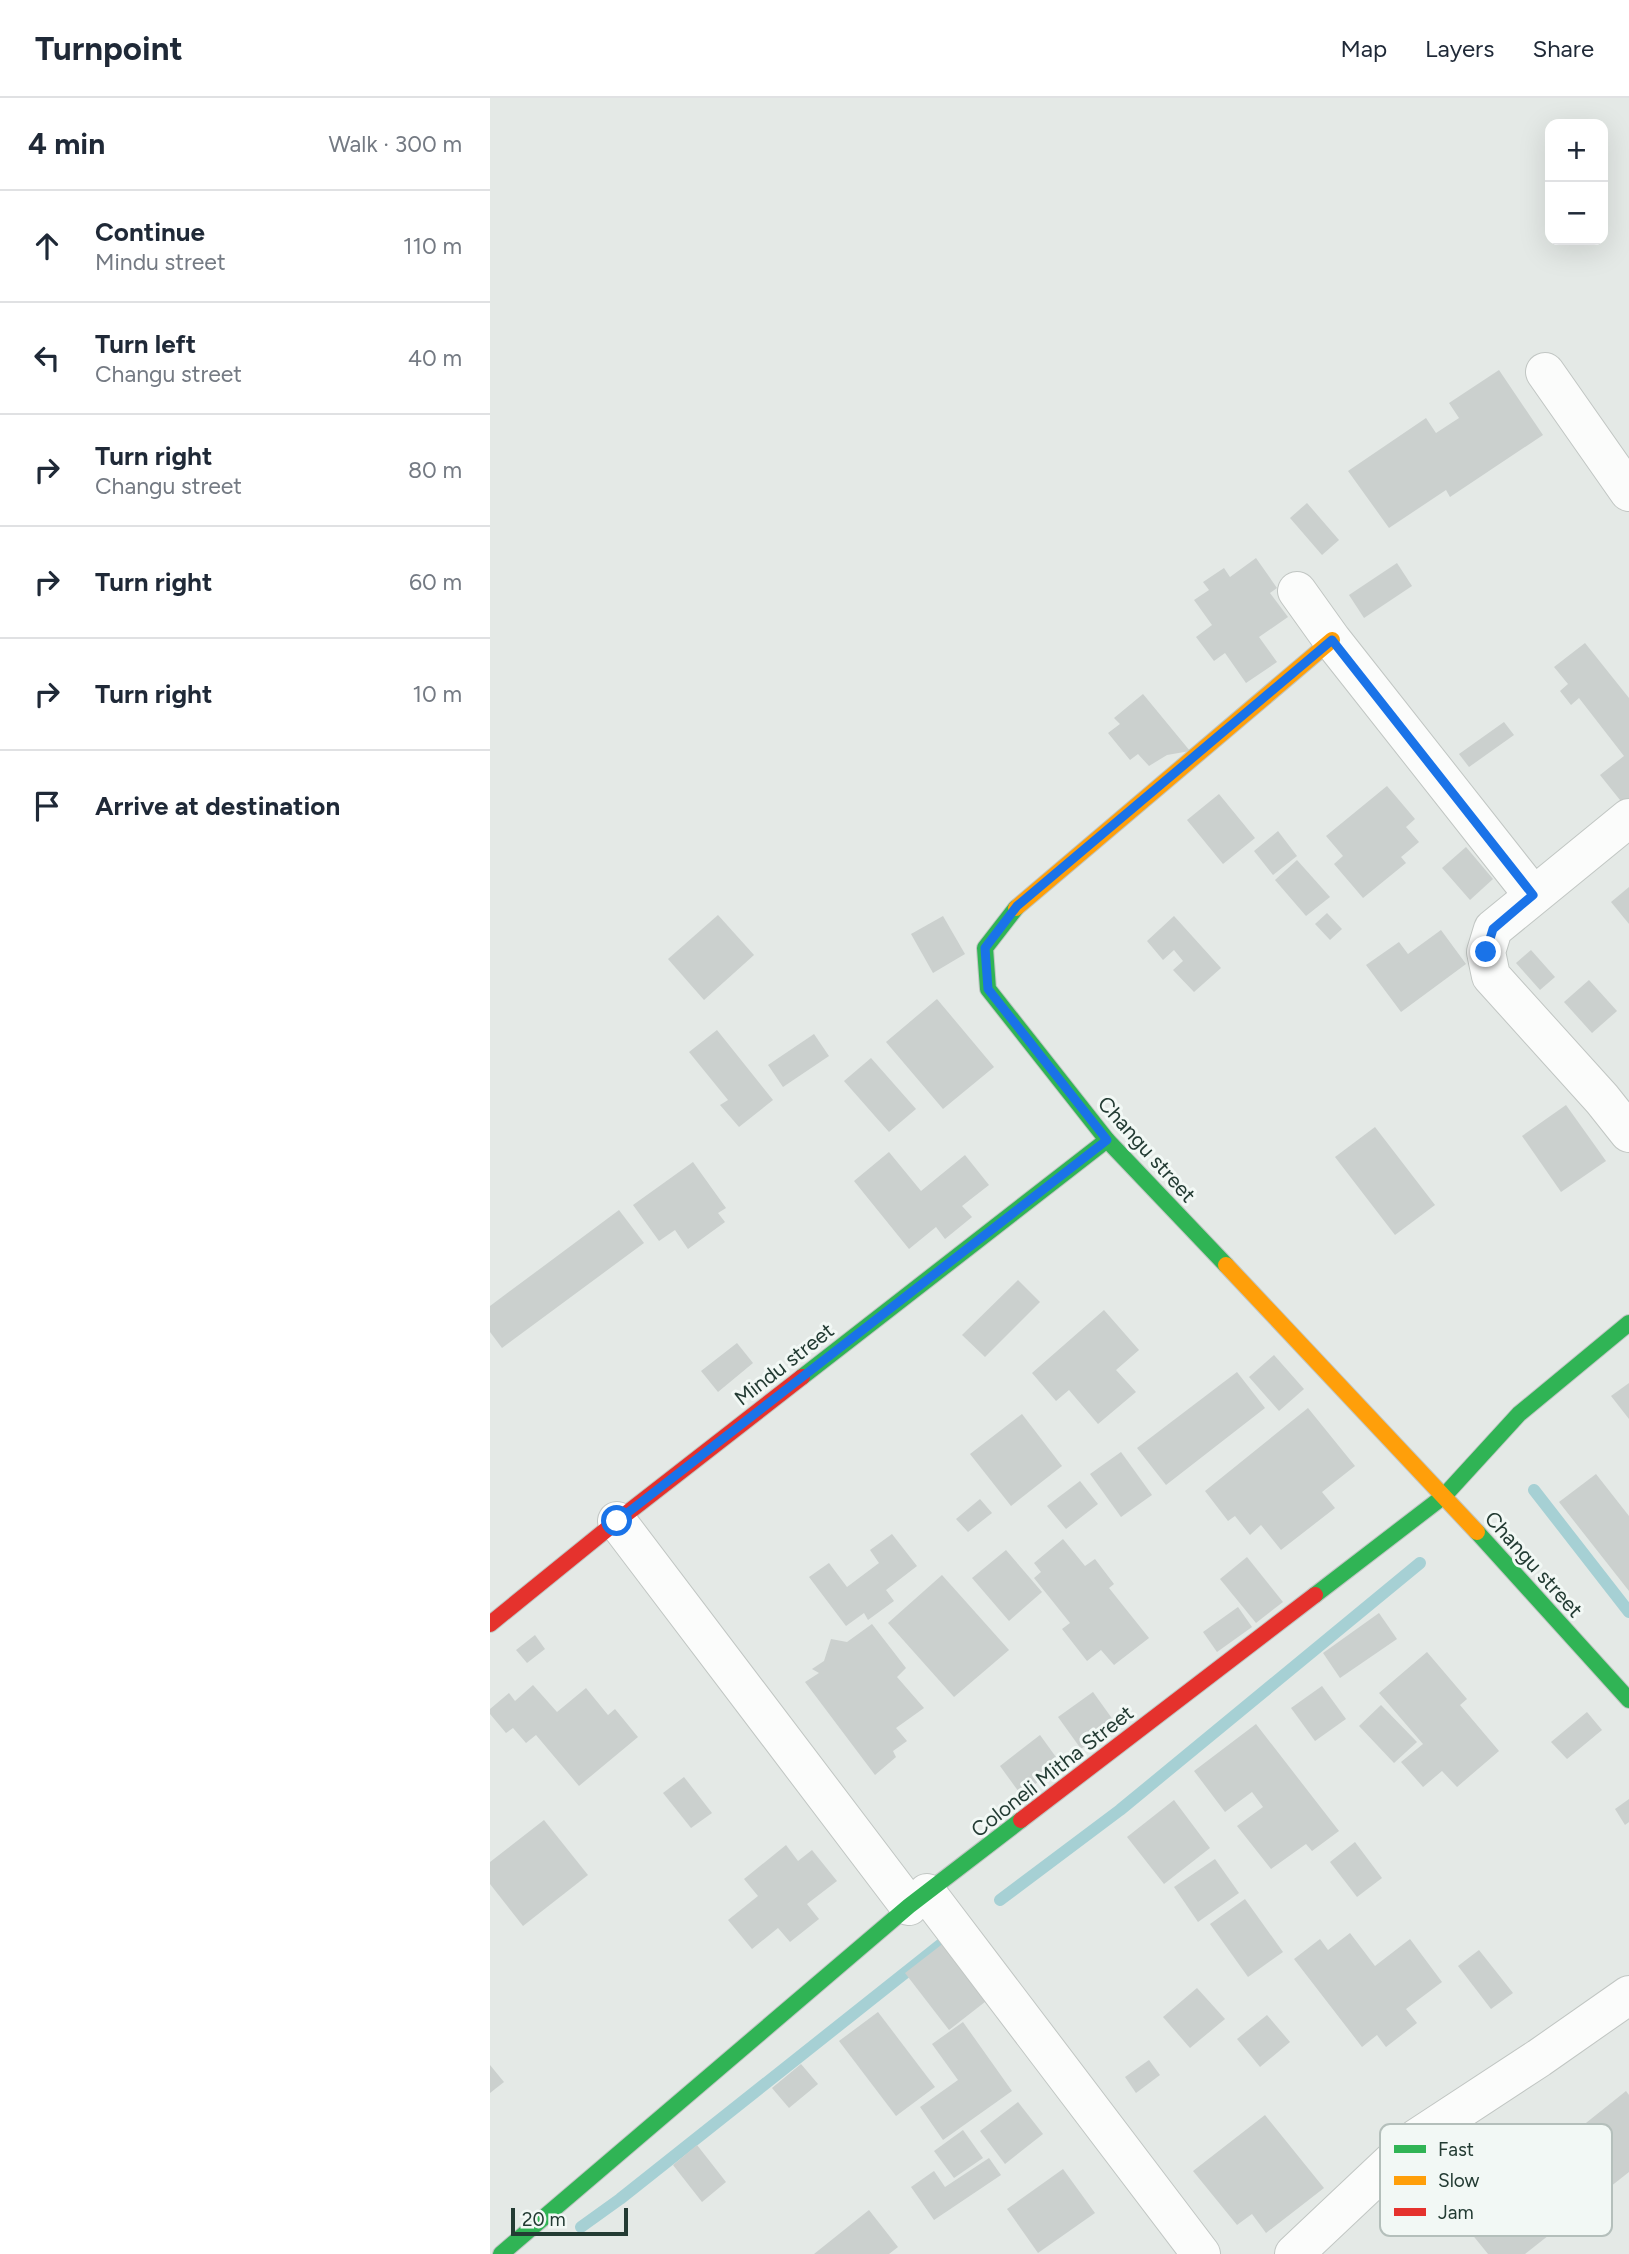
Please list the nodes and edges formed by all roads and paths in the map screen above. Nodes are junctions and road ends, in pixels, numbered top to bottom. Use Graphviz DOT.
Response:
graph roads {
  1 [pos="1545,372"];
  2 [pos="1629,492"];
  3 [pos="1297,591"];
  4 [pos="1332,640"];
  5 [pos="1629,818"];
  6 [pos="1533,895"];
  7 [pos="1629,1133"];
  8 [pos="1107,1140"];
  9 [pos="1629,1323"];
  10 [pos="1444,1496"];
  11 [pos="617,1521"];
  12 [pos="490,1624"];
  13 [pos="1629,1700"];
  14 [pos="918,1900"];
  15 [pos="1629,1995"];
  16 [pos="1438,2124"];
  17 [pos="1380,2173"];
  18 [pos="501,2254"];
  19 [pos="1201,2254"];
  20 [pos="1294,2254"];
  1 -- 2 [label="street"];
  3 -- 4 [label="street"];
  4 -- 6 [label="street"];
  4 -- 8 [label="street, Changu street"];
  5 -- 6 [label="street"];
  6 -- 7 [label="street"];
  8 -- 10 [label="street, Changu street"];
  8 -- 11 [label="street, Mindu street"];
  9 -- 10 [label="street, Coloneli Mitha Street"];
  10 -- 13 [label="street, Changu street"];
  10 -- 14 [label="street, Coloneli Mitha Street"];
  11 -- 12 [label="street, Mindu street"];
  11 -- 14 [label="street"];
  14 -- 18 [label="street, Coloneli Mitha Street"];
  14 -- 19 [label="street"];
  15 -- 16 [label="street"];
  17 -- 20 [label="street"];
}
